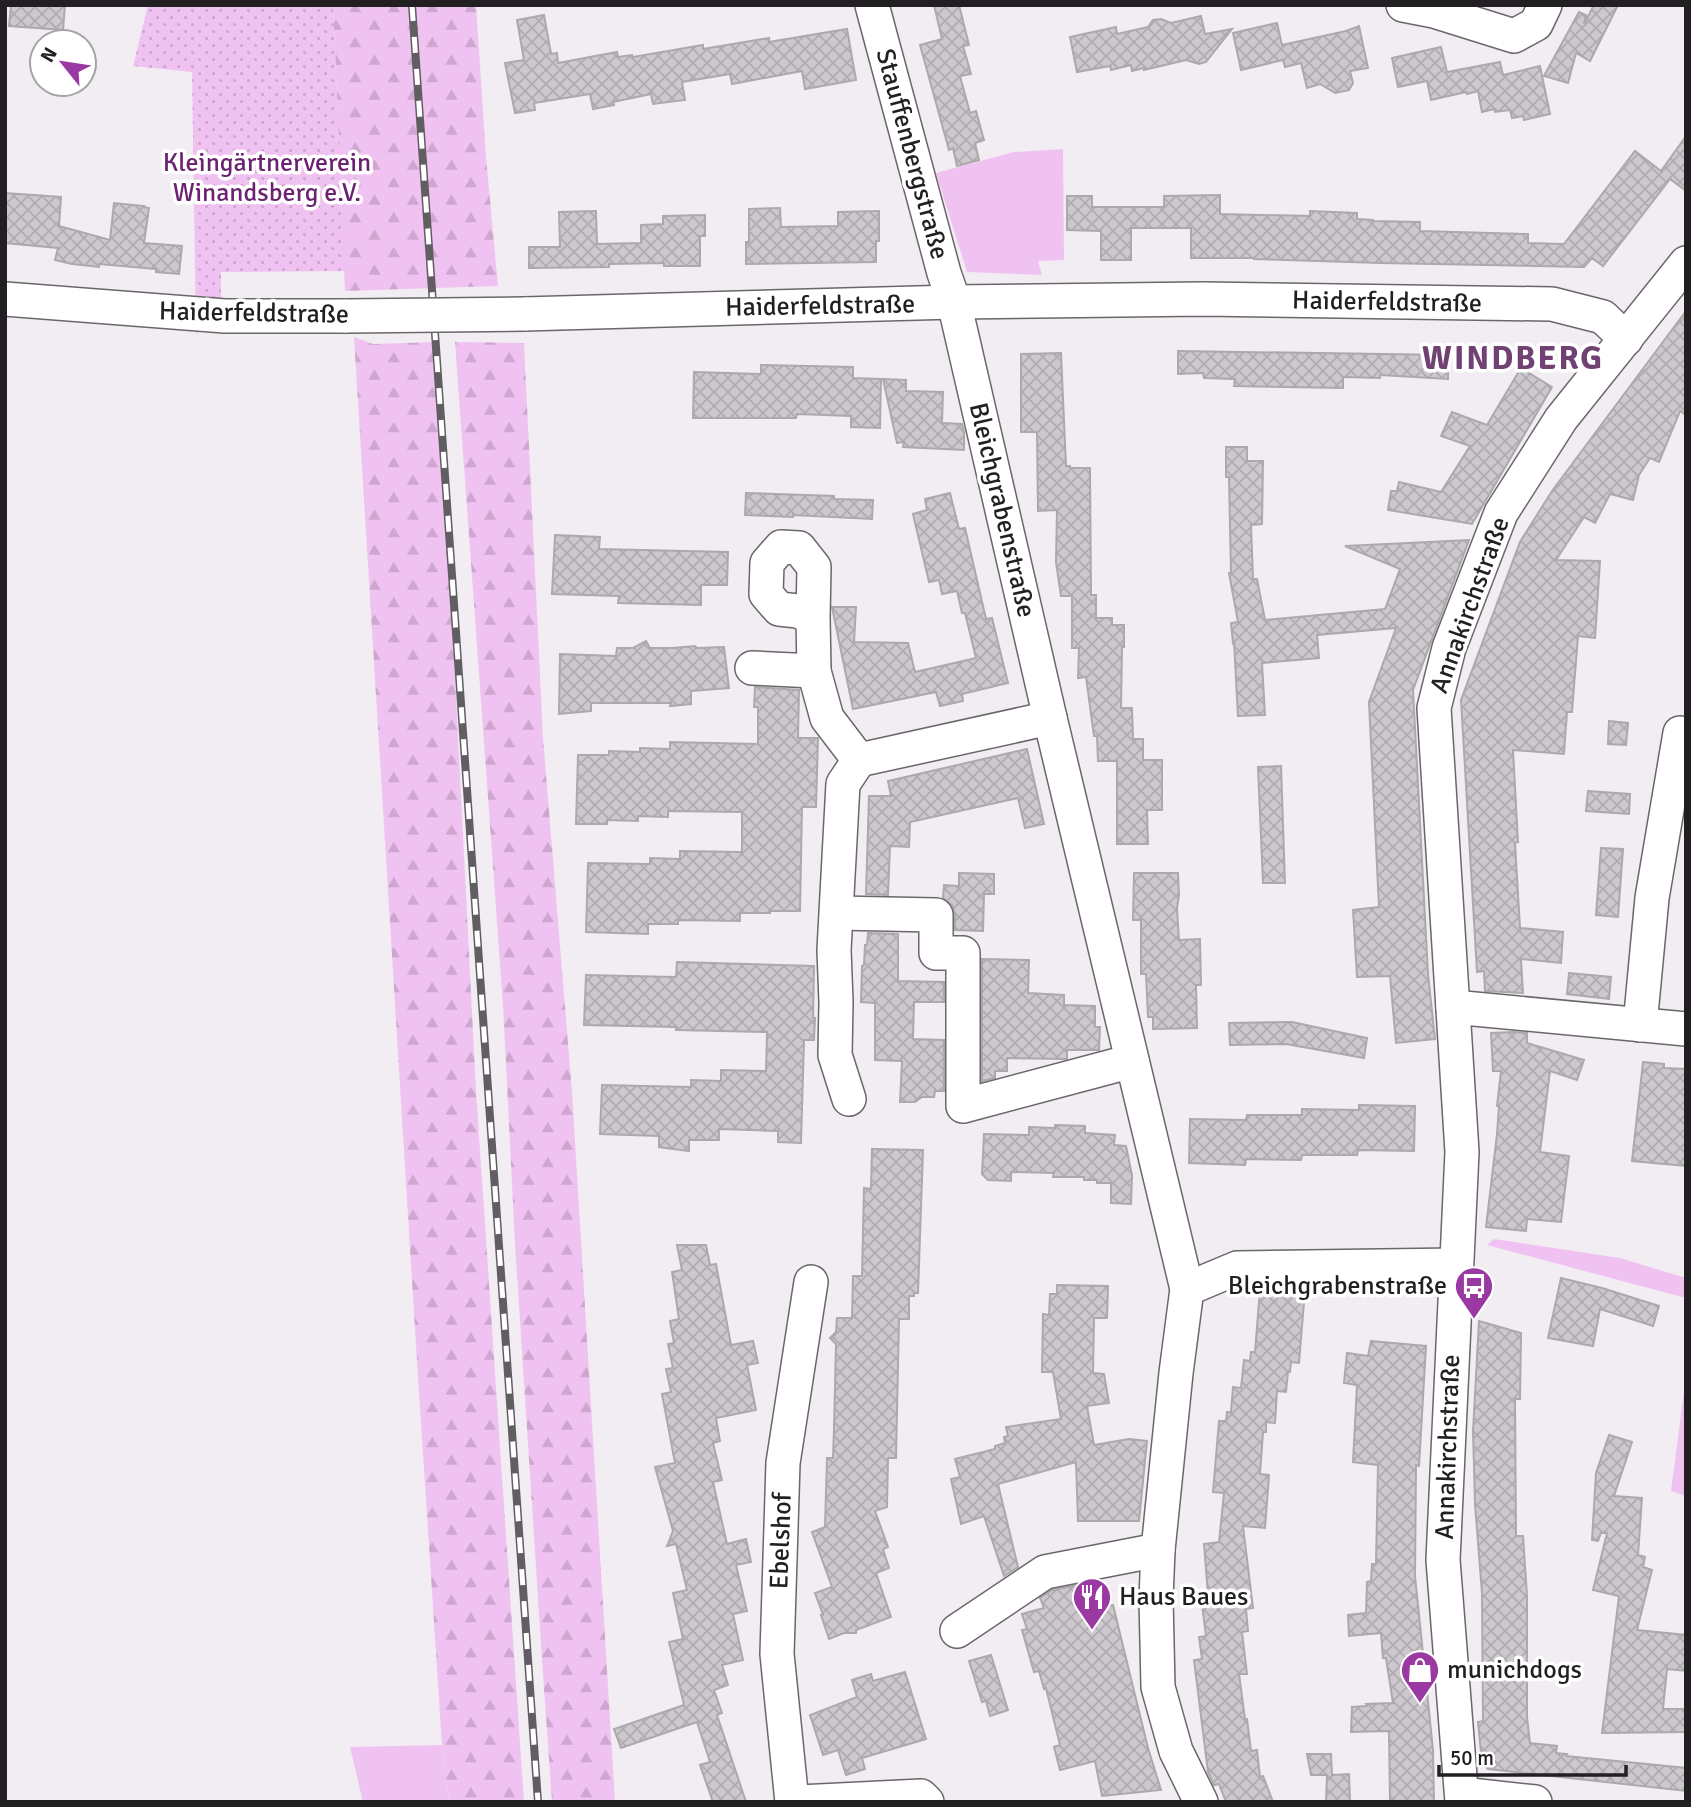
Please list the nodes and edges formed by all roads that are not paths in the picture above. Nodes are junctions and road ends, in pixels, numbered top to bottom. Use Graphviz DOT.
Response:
graph roads {
  1 [pos="872,5"];
  2 [pos="1403,5"];
  3 [pos="1545,5"];
  4 [pos="1686,263"];
  5 [pos="5,299"];
  6 [pos="954,302"];
  7 [pos="1626,339"];
  8 [pos="813,618"];
  9 [pos="752,668"];
  10 [pos="814,671"];
  11 [pos="1050,718"];
  12 [pos="1680,733"];
  13 [pos="859,760"];
  14 [pos="836,913"];
  15 [pos="1452,1007"];
  16 [pos="1640,1025"];
  17 [pos="1686,1029"];
  18 [pos="1132,1061"];
  19 [pos="849,1098"];
  20 [pos="1456,1265"];
  21 [pos="811,1282"];
  22 [pos="1187,1289"];
  23 [pos="1158,1550"];
  24 [pos="957,1631"];
  25 [pos="1462,1798"];
  26 [pos="792,1802"];
  27 [pos="799,1802"];
  28 [pos="927,1802"];
  29 [pos="1201,1802"];
  30 [pos="1535,1802"];
  1 -- 6 [label="street, Stauffenbergstraße"];
  2 -- 3 [label="street"];
  4 -- 7 [label="street, Annakirchstraße"];
  5 -- 6 [label="street, Haiderfeldstraße, bridge"];
  6 -- 7 [label="street, Haiderfeldstraße"];
  6 -- 11 [label="street, Bleichgrabenstraße"];
  7 -- 15 [label="street, Annakirchstraße"];
  8 -- 10 [label="street"];
  9 -- 10 [label="street"];
  10 -- 13 [label="street"];
  11 -- 13 [label="street"];
  11 -- 18 [label="street, Bleichgrabenstraße"];
  12 -- 16 [label="street"];
  13 -- 14 [label="street"];
  14 -- 18 [label="street"];
  14 -- 19 [label="street"];
  15 -- 16 [label="street"];
  15 -- 20 [label="street, Annakirchstraße"];
  16 -- 17 [label="street"];
  18 -- 22 [label="street, Bleichgrabenstraße"];
  20 -- 22 [label="street"];
  20 -- 25 [label="street, Annakirchstraße"];
  21 -- 26 [label="street, Ebelshof"];
  22 -- 23 [label="street, Bleichgrabenstraße"];
  23 -- 24 [label="street"];
  23 -- 29 [label="street, Bleichgrabenstraße"];
  25 -- 30 [label="street"];
  27 -- 28 [label="street"];
}
